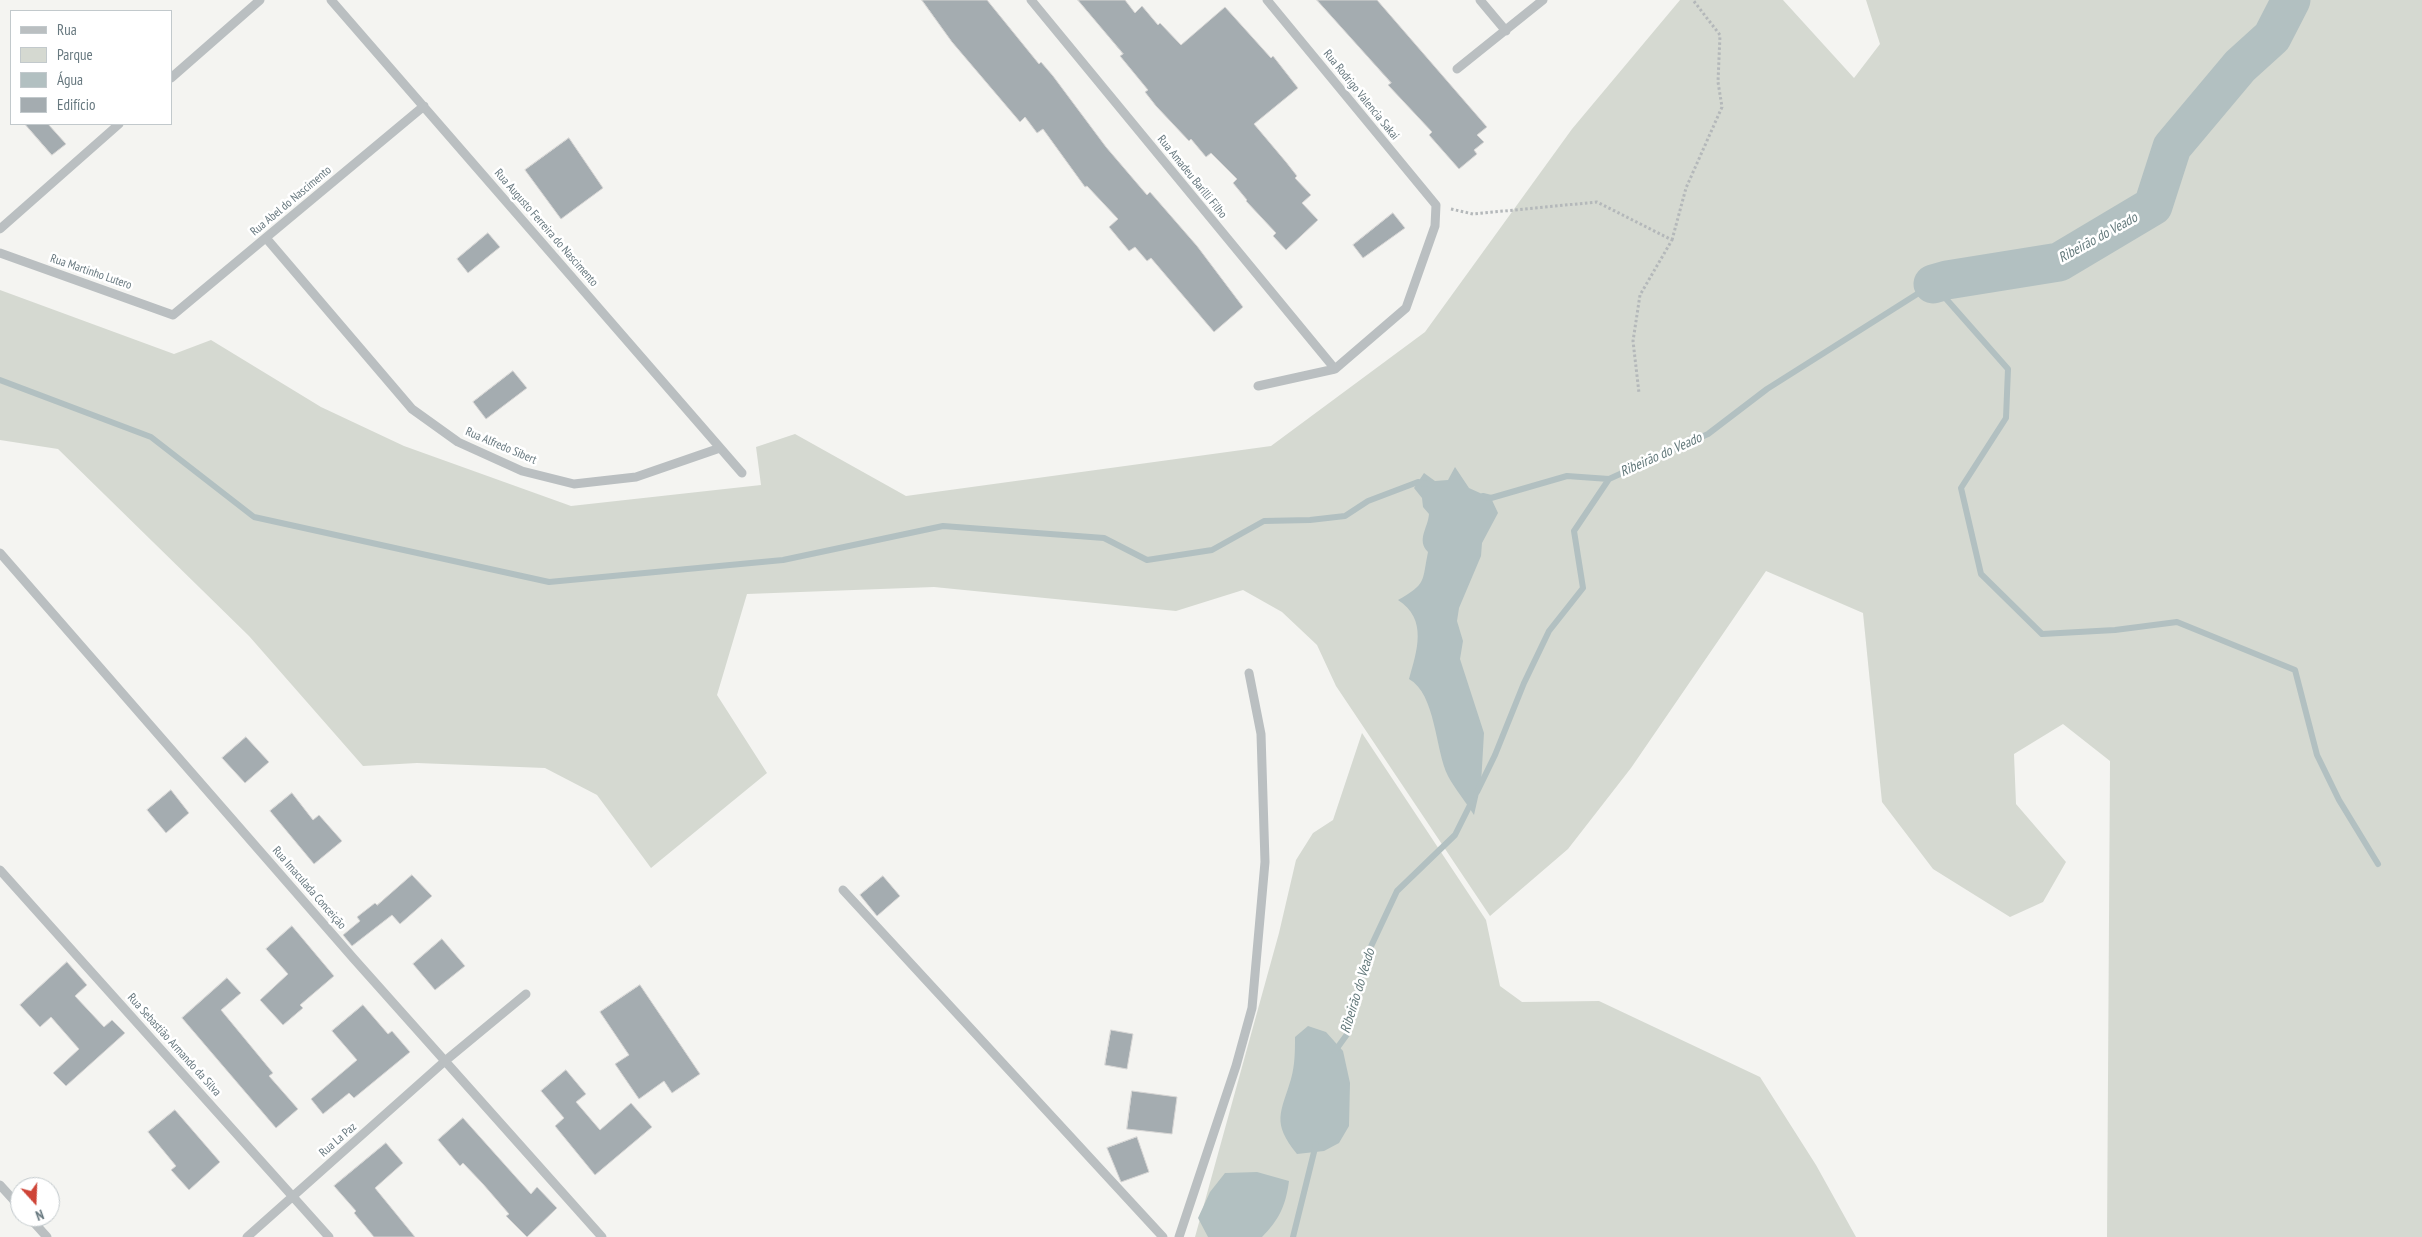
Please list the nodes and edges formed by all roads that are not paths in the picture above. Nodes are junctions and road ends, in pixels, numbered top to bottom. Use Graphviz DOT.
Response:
graph roads {
  1 [pos="260,0"];
  2 [pos="331,0"];
  3 [pos="1031,0"];
  4 [pos="1267,0"];
  5 [pos="1480,0"];
  6 [pos="1544,0"];
  7 [pos="1506,31"];
  8 [pos="1457,69"];
  9 [pos="172,77"];
  10 [pos="424,106"];
  11 [pos="118,125"];
  12 [pos="0,229"];
  13 [pos="266,238"];
  14 [pos="0,254"];
  15 [pos="173,314"];
  16 [pos="1335,369"];
  17 [pos="1258,386"];
  18 [pos="720,448"];
  19 [pos="742,472"];
  20 [pos="0,553"];
  21 [pos="1249,673"];
  22 [pos="0,870"];
  23 [pos="844,890"];
  24 [pos="526,994"];
  25 [pos="445,1062"];
  26 [pos="0,1185"];
  27 [pos="10,1196"];
  28 [pos="293,1196"];
  29 [pos="38,1227"];
  30 [pos="47,1237"];
  31 [pos="247,1237"];
  32 [pos="329,1237"];
  33 [pos="602,1237"];
  34 [pos="1163,1237"];
  35 [pos="1179,1237"];
  1 -- 9 [label="street"];
  2 -- 10 [label="street, Rua Augusto Ferreira do Nascimento"];
  3 -- 16 [label="street, Rua Amadeu Barilli Filho"];
  4 -- 16 [label="street, Rua Rodrigo Valencia Sakai"];
  5 -- 7 [label="street"];
  6 -- 7 [label="street"];
  7 -- 8 [label="street"];
  10 -- 13 [label="street, Rua Abel do Nascimento"];
  10 -- 18 [label="street, Rua Augusto Ferreira do Nascimento"];
  11 -- 12 [label="street"];
  13 -- 15 [label="street, Rua Abel do Nascimento"];
  13 -- 18 [label="street, Rua Alfredo Sibert"];
  14 -- 15 [label="street, Rua Martinho Lutero"];
  16 -- 17 [label="street"];
  18 -- 19 [label="street, Rua Augusto Ferreira do Nascimento"];
  20 -- 25 [label="street, Rua Imaculada Conceição"];
  21 -- 35 [label="street"];
  22 -- 28 [label="street, Rua Sebastião Armando da Silva"];
  23 -- 34 [label="street"];
  24 -- 25 [label="street, Rua La Paz"];
  25 -- 28 [label="street, Rua La Paz"];
  25 -- 33 [label="street, Rua Imaculada Conceição"];
  26 -- 27 [label="street"];
  28 -- 31 [label="street, Rua La Paz"];
  28 -- 32 [label="street, Rua Sebastião Armando da Silva"];
  29 -- 30 [label="street"];
}
